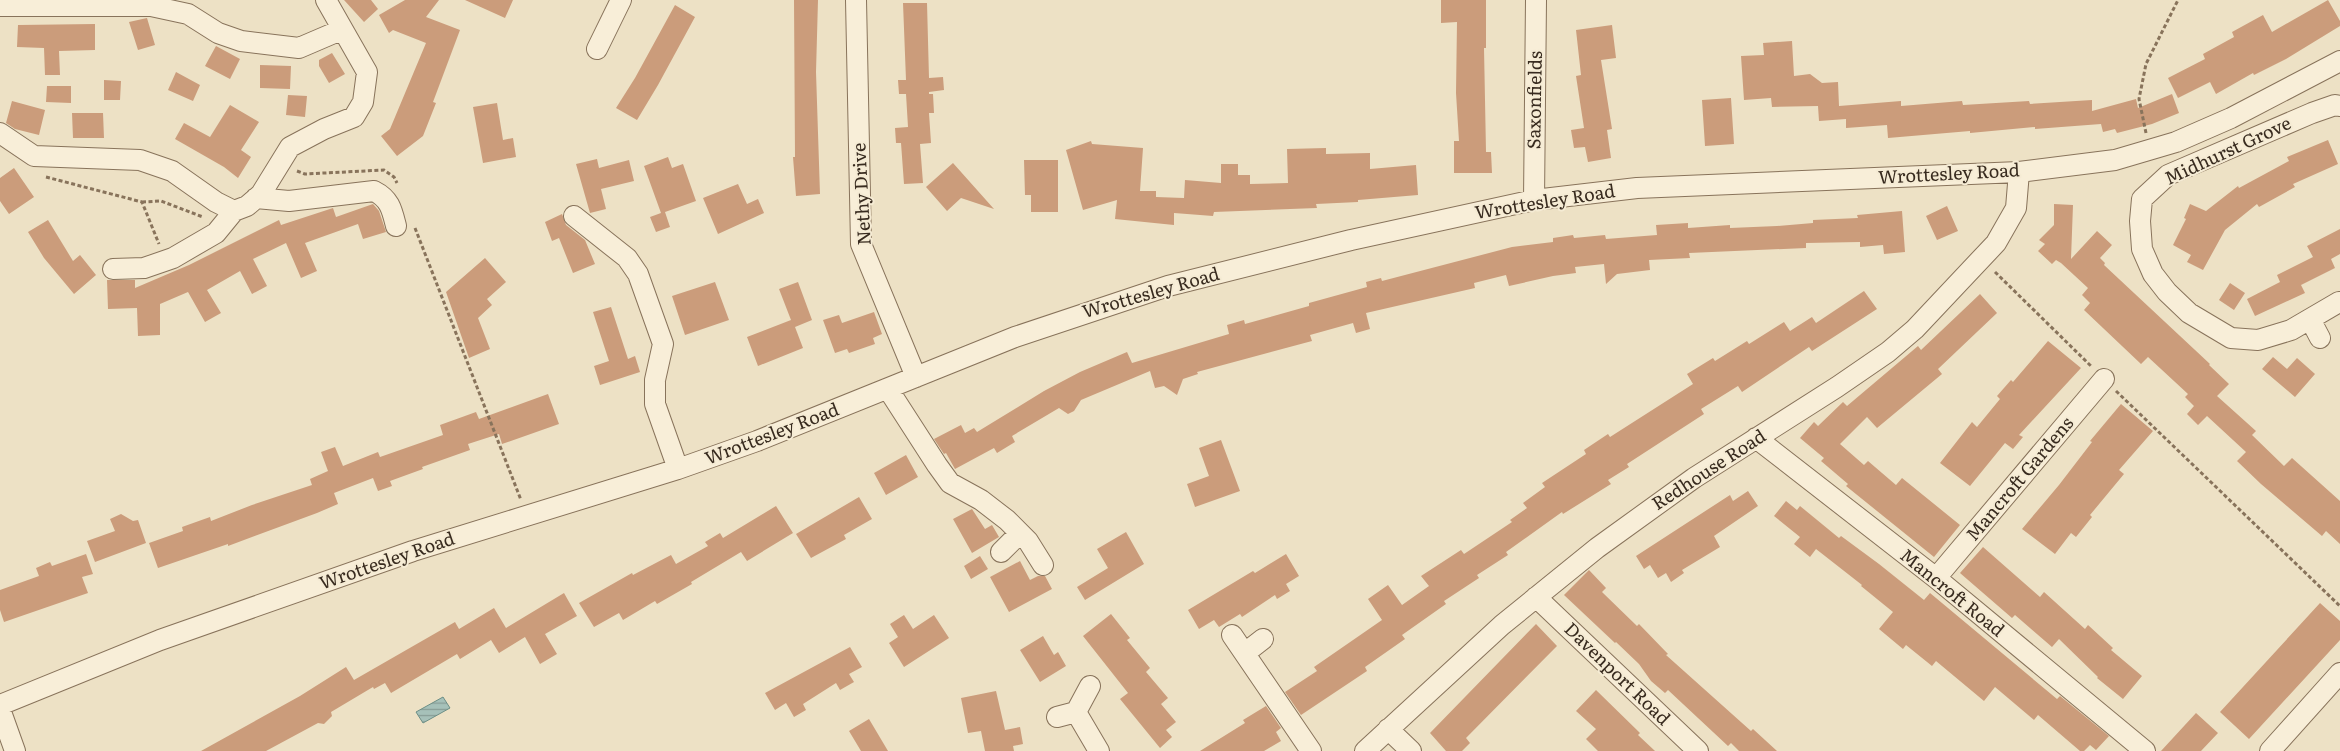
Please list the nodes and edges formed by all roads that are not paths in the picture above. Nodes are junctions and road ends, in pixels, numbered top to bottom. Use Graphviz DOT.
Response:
graph roads {
  1 [pos="326,0"];
  2 [pos="621,0"];
  3 [pos="856,0"];
  4 [pos="1536,0"];
  5 [pos="0,6"];
  6 [pos="342,30"];
  7 [pos="597,49"];
  8 [pos="2340,61"];
  9 [pos="2340,106"];
  10 [pos="0,133"];
  11 [pos="2019,172"];
  12 [pos="256,198"];
  13 [pos="1534,200"];
  14 [pos="574,216"];
  15 [pos="228,218"];
  16 [pos="404,224"];
  17 [pos="113,270"];
  18 [pos="2339,302"];
  19 [pos="2310,319"];
  20 [pos="2320,338"];
  21 [pos="916,377"];
  22 [pos="2104,379"];
  23 [pos="888,389"];
  24 [pos="1756,438"];
  25 [pos="678,469"];
  26 [pos="1020,533"];
  27 [pos="1001,552"];
  28 [pos="1043,565"];
  29 [pos="1936,578"];
  30 [pos="1536,597"];
  31 [pos="1232,635"];
  32 [pos="1263,639"];
  33 [pos="1245,653"];
  34 [pos="2340,673"];
  35 [pos="1090,686"];
  36 [pos="0,707"];
  37 [pos="1388,729"];
  38 [pos="15,751"];
  39 [pos="1099,751"];
  40 [pos="1311,751"];
  41 [pos="1365,751"];
  42 [pos="1411,751"];
  43 [pos="1698,751"];
  44 [pos="2145,751"];
  45 [pos="2270,751"];
  1 -- 6 [label="street"];
  2 -- 7 [label="street"];
  3 -- 21 [label="street, Nethy Drive"];
  4 -- 13 [label="street, Saxonfields"];
  5 -- 6 [label="street"];
  6 -- 12 [label="street"];
  8 -- 11 [label="street, Wrottesley Road"];
  9 -- 19 [label="street, Midhurst Grove"];
  10 -- 15 [label="street"];
  11 -- 13 [label="street, Wrottesley Road"];
  11 -- 24 [label="street, Redhouse Road"];
  12 -- 15 [label="street"];
  12 -- 16 [label="street"];
  13 -- 21 [label="street, Wrottesley Road"];
  14 -- 25 [label="street"];
  15 -- 17 [label="street"];
  18 -- 19 [label="street, Midhurst Grove"];
  19 -- 20 [label="street"];
  21 -- 23 [label="street, Wrottesley Road"];
  22 -- 29 [label="street, Mancroft Gardens"];
  23 -- 25 [label="street, Wrottesley Road"];
  23 -- 26 [label="street"];
  24 -- 29 [label="street, Mancroft Road"];
  24 -- 30 [label="street, Redhouse Road"];
  25 -- 36 [label="street, Wrottesley Road"];
  26 -- 27 [label="street"];
  26 -- 28 [label="street"];
  29 -- 44 [label="street, Mancroft Road"];
  30 -- 37 [label="street, Redhouse Road"];
  30 -- 43 [label="street, Davenport Road"];
  31 -- 33 [label="street"];
  32 -- 33 [label="street"];
  33 -- 40 [label="street"];
  34 -- 45 [label="street"];
  35 -- 39 [label="street"];
  36 -- 38 [label="street"];
  37 -- 41 [label="street, Redhouse Road"];
  37 -- 42 [label="street"];
}
